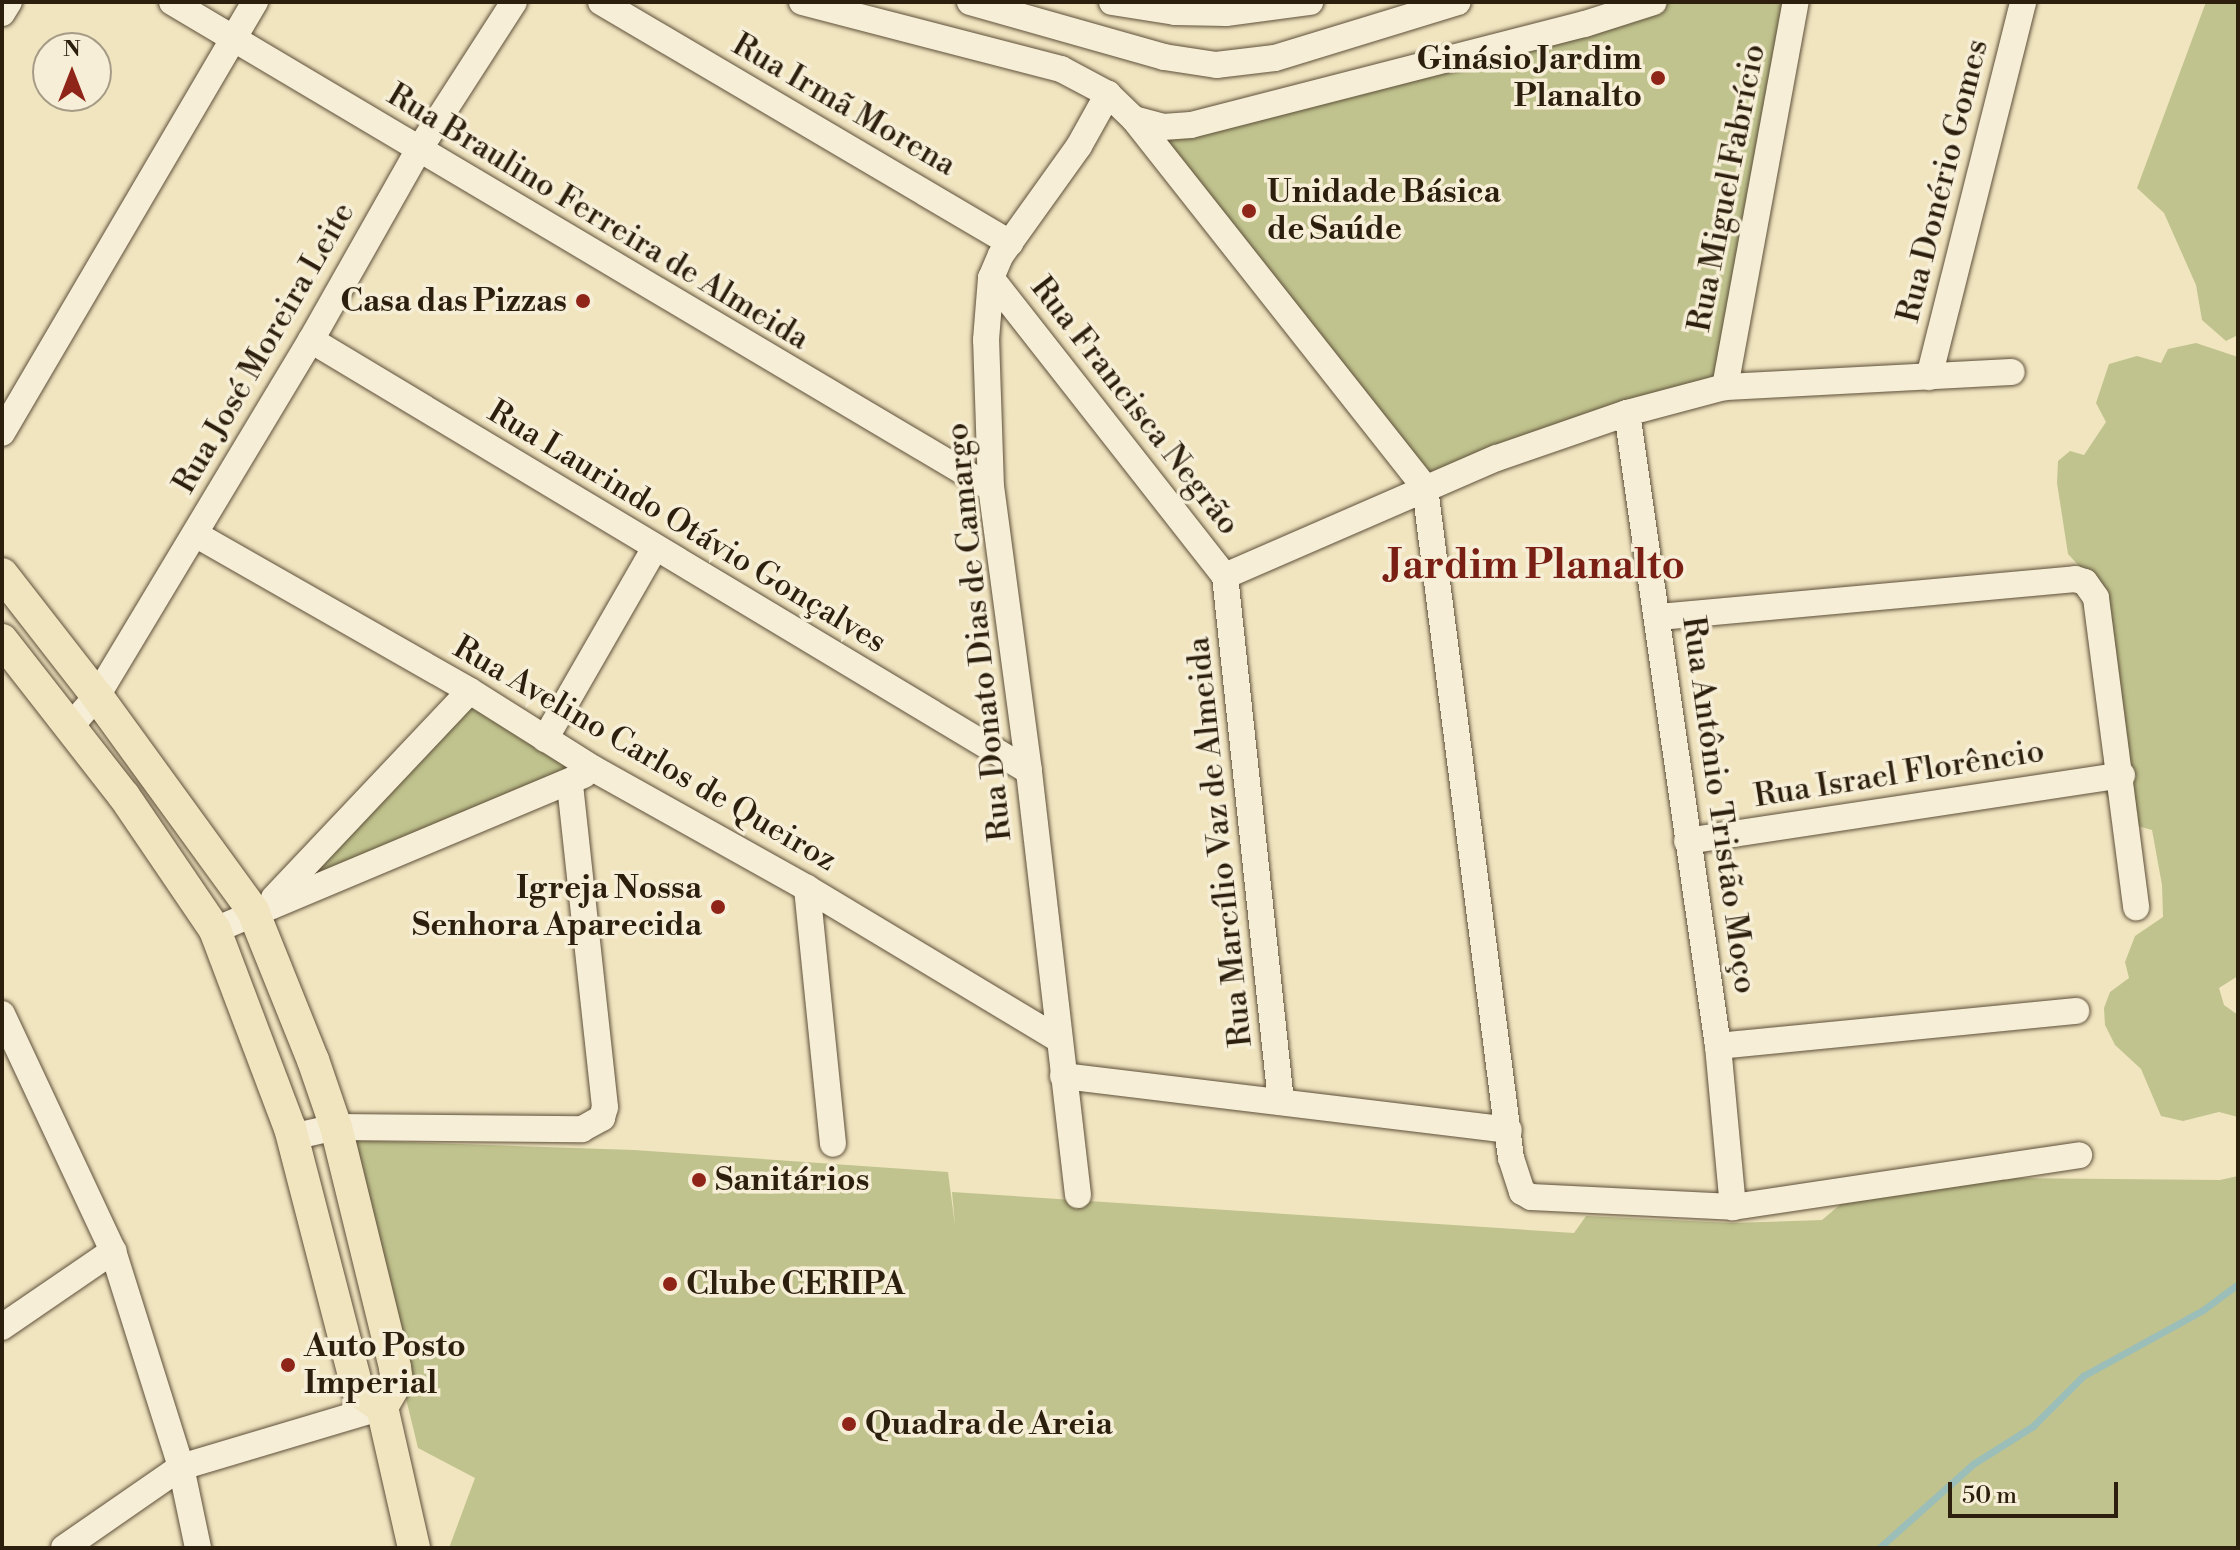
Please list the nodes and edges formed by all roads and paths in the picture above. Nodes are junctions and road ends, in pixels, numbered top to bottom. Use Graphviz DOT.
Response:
graph roads {
  1 [pos="9,2"];
  2 [pos="172,2"];
  3 [pos="255,2"];
  4 [pos="514,2"];
  5 [pos="601,2"];
  6 [pos="802,2"];
  7 [pos="970,2"];
  8 [pos="1112,2"];
  9 [pos="1310,2"];
  10 [pos="1458,2"];
  11 [pos="1654,2"];
  12 [pos="1796,2"];
  13 [pos="2023,2"];
  14 [pos="2,13"];
  15 [pos="232,38"];
  16 [pos="1108,94"];
  17 [pos="1134,119"];
  18 [pos="418,151"];
  19 [pos="1010,243"];
  20 [pos="991,278"];
  21 [pos="311,340"];
  22 [pos="2012,372"];
  23 [pos="1929,377"];
  24 [pos="1725,387"];
  25 [pos="1627,413"];
  26 [pos="2,433"];
  27 [pos="991,488"];
  28 [pos="1425,488"];
  29 [pos="195,534"];
  30 [pos="655,548"];
  31 [pos="2,574"];
  32 [pos="1225,576"];
  33 [pos="1659,617"];
  34 [pos="2,640"];
  35 [pos="470,691"];
  36 [pos="97,696"];
  37 [pos="70,727"];
  38 [pos="545,739"];
  39 [pos="594,769"];
  40 [pos="1029,771"];
  41 [pos="2122,775"];
  42 [pos="570,783"];
  43 [pos="1687,841"];
  44 [pos="807,888"];
  45 [pos="2136,907"];
  46 [pos="261,908"];
  47 [pos="215,930"];
  48 [pos="2076,1011"];
  49 [pos="2,1014"];
  50 [pos="1057,1038"];
  51 [pos="1718,1046"];
  52 [pos="10,1055"];
  53 [pos="1063,1076"];
  54 [pos="1281,1102"];
  55 [pos="336,1127"];
  56 [pos="1509,1130"];
  57 [pos="292,1137"];
  58 [pos="833,1144"];
  59 [pos="2079,1155"];
  60 [pos="1078,1195"];
  61 [pos="1733,1207"];
  62 [pos="113,1251"];
  63 [pos="2,1327"];
  64 [pos="382,1407"];
  65 [pos="181,1467"];
  66 [pos="64,1548"];
  67 [pos="198,1548"];
  68 [pos="414,1548"];
  1 -- 14 [label="street"];
  2 -- 15 [label="street, Rua Braulino Ferreira de Almeida"];
  3 -- 15 [label="street"];
  4 -- 18 [label="street, Rua José Moreira Leite"];
  5 -- 19 [label="street, Rua Irmã Morena"];
  6 -- 16 [label="street"];
  7 -- 10 [label="street"];
  8 -- 9 [label="street"];
  11 -- 17 [label="street"];
  12 -- 24 [label="street, Rua Miguel Fabrício"];
  13 -- 23 [label="street, Rua Donério Gomes"];
  15 -- 18 [label="street, Rua Braulino Ferreira de Almeida"];
  15 -- 26 [label="street"];
  16 -- 17 [label="street"];
  16 -- 19 [label="street, Rua Donato Dias de Camargo"];
  17 -- 28 [label="street"];
  18 -- 21 [label="street, Rua José Moreira Leite"];
  18 -- 27 [label="street, Rua Braulino Ferreira de Almeida"];
  19 -- 20 [label="street, Rua Donato Dias de Camargo"];
  20 -- 27 [label="street, Rua Donato Dias de Camargo"];
  20 -- 32 [label="street, Rua Francisca Negrão"];
  21 -- 29 [label="street, Rua José Moreira Leite"];
  21 -- 30 [label="street, Rua Laurindo Otávio Gonçalves"];
  22 -- 23 [label="street"];
  23 -- 24 [label="street"];
  24 -- 25 [label="street"];
  25 -- 28 [label="street"];
  25 -- 33 [label="street, Rua Antônio Tristão Moço"];
  27 -- 40 [label="street, Rua Donato Dias de Camargo"];
  28 -- 32 [label="street"];
  28 -- 56 [label="street"];
  29 -- 35 [label="street, Rua Avelino Carlos de Queiroz"];
  29 -- 36 [label="street, Rua José Moreira Leite"];
  30 -- 38 [label="street"];
  30 -- 40 [label="street, Rua Laurindo Otávio Gonçalves"];
  31 -- 36 [label="main road"];
  32 -- 54 [label="street, Rua Marcílio Vaz de Almeida"];
  33 -- 41 [label="street"];
  33 -- 43 [label="street, Rua Antônio Tristão Moço"];
  34 -- 37 [label="main road"];
  35 -- 38 [label="street, Rua Avelino Carlos de Queiroz"];
  35 -- 46 [label="street"];
  36 -- 37 [label="street, Rua José Moreira Leite"];
  36 -- 46 [label="main road"];
  37 -- 47 [label="main road"];
  38 -- 39 [label="street, Rua Avelino Carlos de Queiroz"];
  39 -- 42 [label="street"];
  39 -- 44 [label="street, Rua Avelino Carlos de Queiroz"];
  40 -- 50 [label="street, Rua Donato Dias de Camargo"];
  41 -- 43 [label="street, Rua Israel Florêncio"];
  41 -- 45 [label="street"];
  42 -- 46 [label="street"];
  42 -- 55 [label="street"];
  43 -- 51 [label="street, Rua Antônio Tristão Moço"];
  44 -- 50 [label="street, Rua Avelino Carlos de Queiroz"];
  44 -- 58 [label="street"];
  46 -- 47 [label="street"];
  46 -- 55 [label="main road"];
  47 -- 57 [label="main road"];
  48 -- 51 [label="street"];
  49 -- 52 [label="street"];
  50 -- 53 [label="street, Rua Donato Dias de Camargo"];
  51 -- 61 [label="street, Rua Antônio Tristão Moço"];
  52 -- 62 [label="street"];
  53 -- 54 [label="street"];
  53 -- 60 [label="street, Rua Donato Dias de Camargo"];
  54 -- 56 [label="street"];
  55 -- 57 [label="street"];
  55 -- 64 [label="main road"];
  56 -- 61 [label="street"];
  57 -- 64 [label="main road"];
  59 -- 61 [label="street"];
  62 -- 63 [label="street"];
  62 -- 65 [label="street"];
  64 -- 65 [label="street"];
  64 -- 68 [label="main road"];
  65 -- 66 [label="street"];
  65 -- 67 [label="street"];
}
